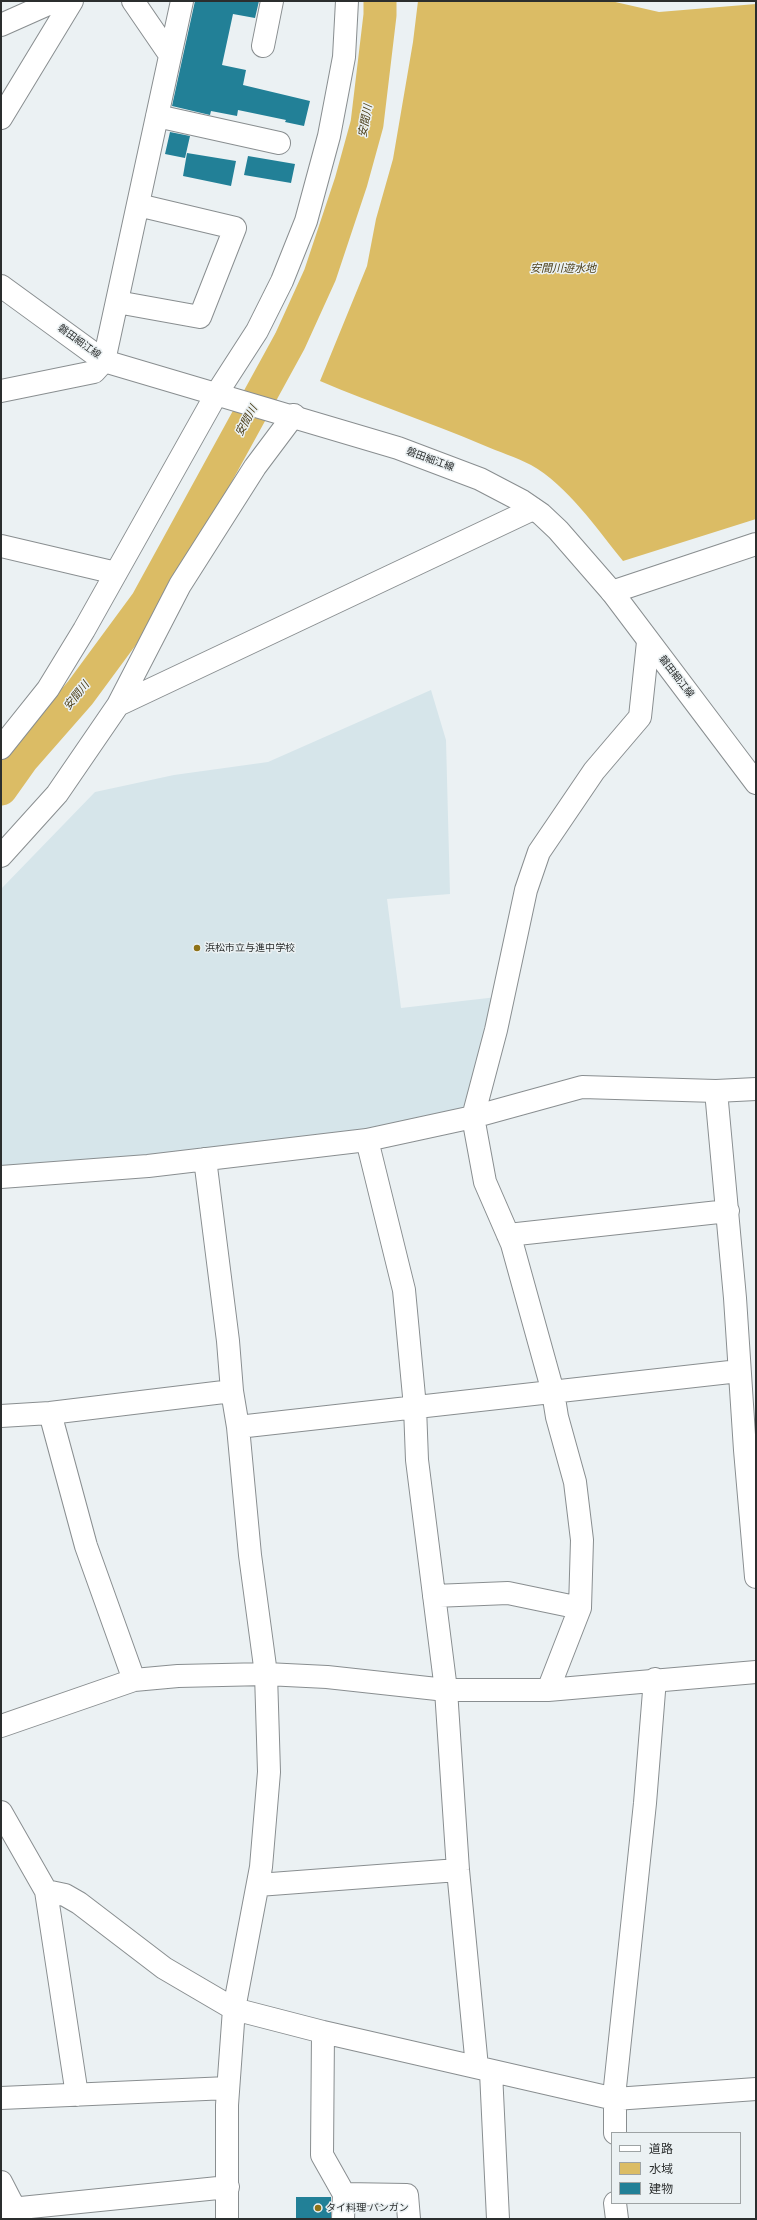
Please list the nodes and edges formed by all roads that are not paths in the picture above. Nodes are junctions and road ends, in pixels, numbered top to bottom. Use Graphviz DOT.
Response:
graph roads {
  1 [pos="55,1"];
  2 [pos="72,1"];
  3 [pos="133,1"];
  4 [pos="182,1"];
  5 [pos="272,1"];
  6 [pos="347,1"];
  7 [pos="1,25"];
  8 [pos="263,46"];
  9 [pos="170,55"];
  10 [pos="157,116"];
  11 [pos="1,118"];
  12 [pos="279,143"];
  13 [pos="138,205"];
  14 [pos="1,286"];
  15 [pos="117,302"];
  16 [pos="104,361"];
  17 [pos="1,391"];
  18 [pos="217,393"];
  19 [pos="294,416"];
  20 [pos="533,509"];
  21 [pos="756,544"];
  22 [pos="1,546"];
  23 [pos="116,573"];
  24 [pos="612,592"];
  25 [pos="648,642"];
  26 [pos="118,705"];
  27 [pos="1,748"];
  28 [pos="756,783"];
  29 [pos="1,856"];
  30 [pos="756,1089"];
  31 [pos="716,1091"];
  32 [pos="474,1117"];
  33 [pos="367,1140"];
  34 [pos="205,1159"];
  35 [pos="1,1177"];
  36 [pos="728,1211"];
  37 [pos="508,1235"];
  38 [pos="739,1371"];
  39 [pos="232,1390"];
  40 [pos="553,1392"];
  41 [pos="415,1407"];
  42 [pos="50,1413"];
  43 [pos="1,1416"];
  44 [pos="238,1427"];
  45 [pos="750,1449"];
  46 [pos="756,1577"];
  47 [pos="434,1596"];
  48 [pos="580,1608"];
  49 [pos="756,1672"];
  50 [pos="266,1674"];
  51 [pos="655,1679"];
  52 [pos="134,1680"];
  53 [pos="446,1690"];
  54 [pos="548,1690"];
  55 [pos="1,1726"];
  56 [pos="1,1812"];
  57 [pos="458,1870"];
  58 [pos="258,1885"];
  59 [pos="46,1891"];
  60 [pos="234,2009"];
  61 [pos="323,2032"];
  62 [pos="484,2070"];
  63 [pos="228,2088"];
  64 [pos="756,2089"];
  65 [pos="78,2095"];
  66 [pos="1,2098"];
  67 [pos="615,2099"];
  68 [pos="615,2132"];
  69 [pos="1,2182"];
  70 [pos="228,2187"];
  71 [pos="344,2194"];
  72 [pos="615,2204"];
  73 [pos="11,2212"];
  74 [pos="227,2219"];
  75 [pos="343,2219"];
  76 [pos="409,2219"];
  77 [pos="498,2219"];
  78 [pos="617,2219"];
  1 -- 7 [label="street"];
  2 -- 11 [label="street"];
  3 -- 9 [label="street"];
  4 -- 9 [label="street"];
  5 -- 8 [label="street"];
  6 -- 18 [label="street"];
  9 -- 10 [label="street"];
  10 -- 12 [label="street"];
  10 -- 13 [label="street"];
  13 -- 15 [label="street"];
  13 -- 15 [label="street"];
  14 -- 16 [label="street, 磐田細江線"];
  15 -- 16 [label="street"];
  16 -- 17 [label="street"];
  16 -- 18 [label="street, 磐田細江線"];
  18 -- 19 [label="street, 磐田細江線"];
  18 -- 23 [label="street"];
  19 -- 20 [label="street, 磐田細江線"];
  19 -- 26 [label="street"];
  20 -- 24 [label="street, 磐田細江線"];
  20 -- 26 [label="street"];
  21 -- 24 [label="street"];
  22 -- 23 [label="street"];
  23 -- 27 [label="street"];
  24 -- 25 [label="street, 磐田細江線"];
  25 -- 28 [label="street, 磐田細江線"];
  25 -- 32 [label="street"];
  26 -- 29 [label="street"];
  30 -- 31 [label="street"];
  31 -- 32 [label="street"];
  31 -- 36 [label="street"];
  32 -- 33 [label="street"];
  32 -- 37 [label="street"];
  33 -- 34 [label="street"];
  33 -- 41 [label="street"];
  34 -- 35 [label="street"];
  34 -- 39 [label="street"];
  36 -- 37 [label="street"];
  36 -- 38 [label="street"];
  37 -- 40 [label="street"];
  38 -- 40 [label="street"];
  38 -- 45 [label="street"];
  39 -- 42 [label="street"];
  39 -- 44 [label="street"];
  40 -- 41 [label="street"];
  40 -- 48 [label="street"];
  41 -- 44 [label="street"];
  41 -- 47 [label="street"];
  42 -- 43 [label="street"];
  42 -- 52 [label="street"];
  44 -- 50 [label="street"];
  45 -- 46 [label="street"];
  47 -- 48 [label="street"];
  47 -- 53 [label="street"];
  48 -- 54 [label="street"];
  49 -- 51 [label="street"];
  50 -- 52 [label="street"];
  50 -- 53 [label="street"];
  50 -- 58 [label="street"];
  51 -- 54 [label="street"];
  51 -- 67 [label="street"];
  52 -- 55 [label="street"];
  53 -- 54 [label="street"];
  53 -- 57 [label="street"];
  56 -- 59 [label="street"];
  57 -- 58 [label="street"];
  57 -- 62 [label="street"];
  58 -- 60 [label="street"];
  59 -- 60 [label="street"];
  59 -- 65 [label="street"];
  60 -- 61 [label="street"];
  60 -- 63 [label="street"];
  61 -- 62 [label="street"];
  61 -- 71 [label="street"];
  62 -- 67 [label="street"];
  62 -- 77 [label="street"];
  63 -- 65 [label="street"];
  63 -- 70 [label="street"];
  64 -- 67 [label="street"];
  65 -- 66 [label="street"];
  67 -- 68 [label="street"];
  69 -- 73 [label="street"];
  70 -- 73 [label="street"];
  70 -- 74 [label="street"];
  71 -- 75 [label="street"];
  71 -- 76 [label="street"];
  72 -- 78 [label="street"];
}
